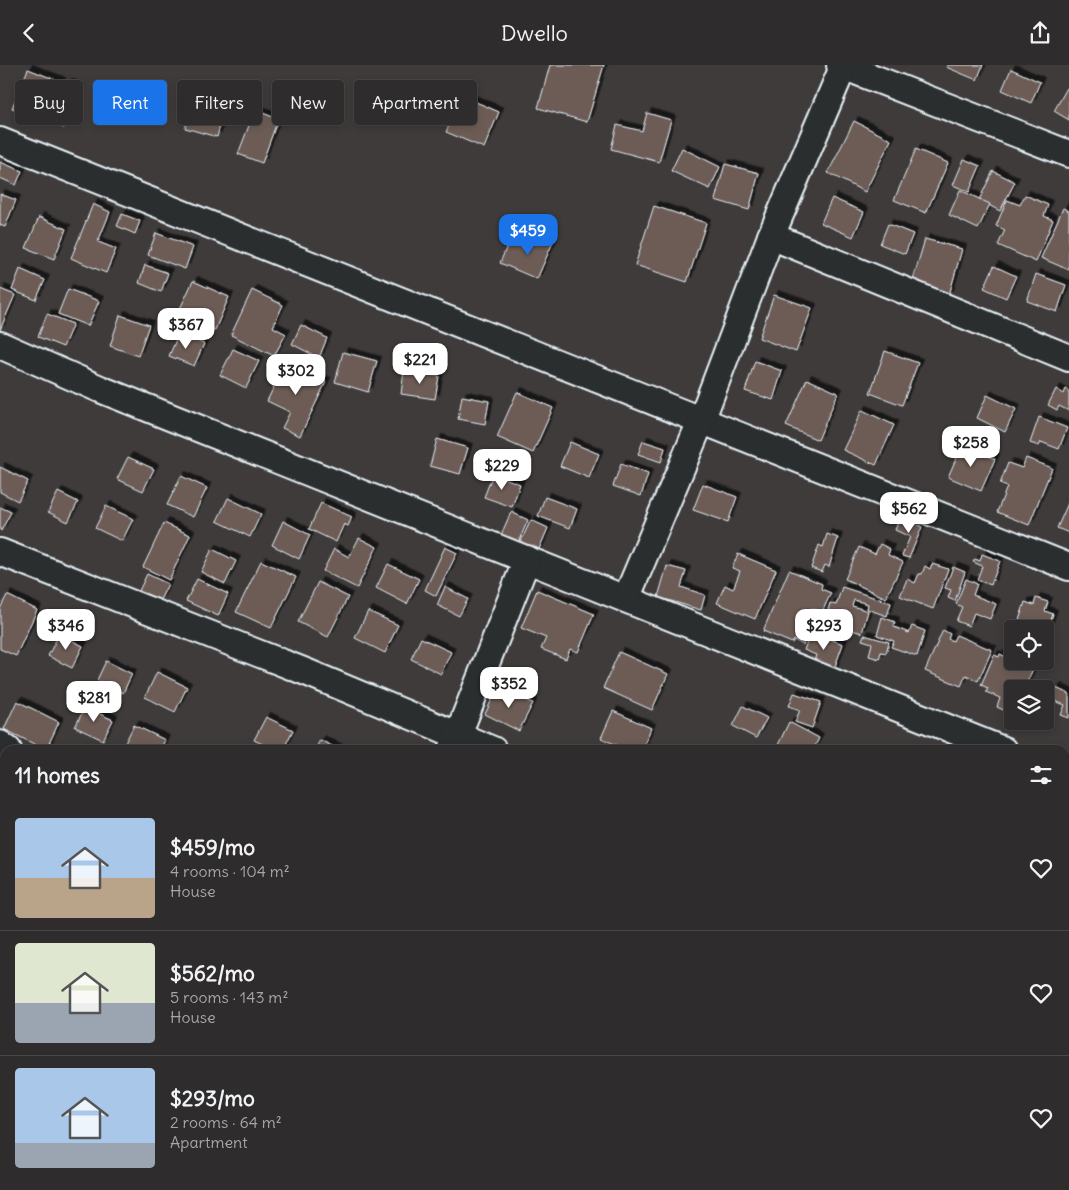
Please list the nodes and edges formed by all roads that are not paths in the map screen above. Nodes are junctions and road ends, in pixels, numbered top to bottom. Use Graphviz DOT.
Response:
graph roads {
  1 [pos="843,65"];
  2 [pos="0,141"];
  3 [pos="1069,154"];
  4 [pos="772,236"];
  5 [pos="0,345"];
  6 [pos="1069,357"];
  7 [pos="701,421"];
  8 [pos="0,552"];
  9 [pos="527,559"];
  10 [pos="1069,567"];
  11 [pos="626,599"];
  12 [pos="455,743"];
  13 [pos="991,745"];
  1 -- 3 [label="street"];
  1 -- 4 [label="street"];
  2 -- 7 [label="street"];
  4 -- 6 [label="street"];
  4 -- 7 [label="street"];
  5 -- 9 [label="street"];
  7 -- 10 [label="street"];
  7 -- 11 [label="street"];
  8 -- 12 [label="street"];
  9 -- 11 [label="street"];
  9 -- 12 [label="street"];
  11 -- 13 [label="street"];
}
